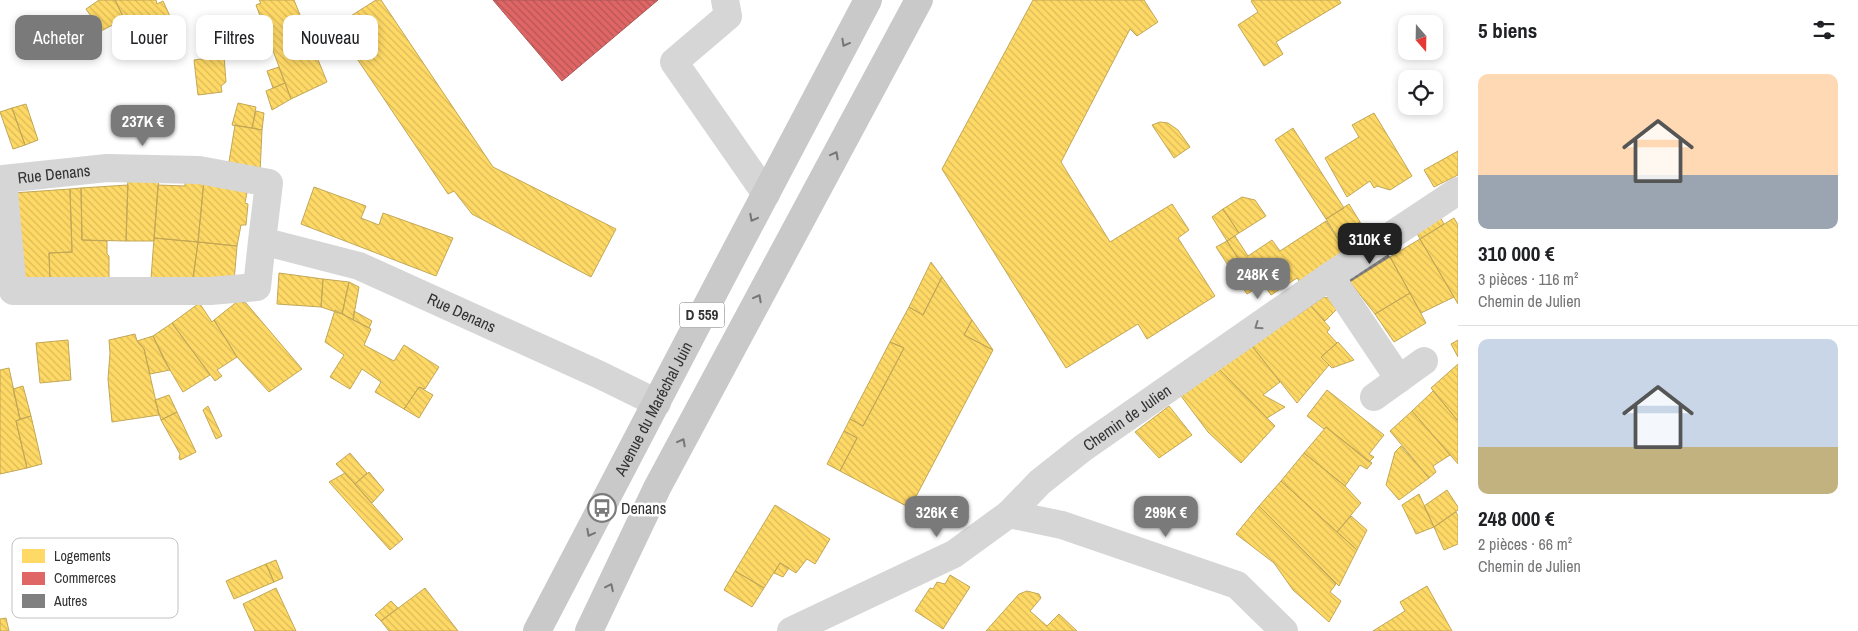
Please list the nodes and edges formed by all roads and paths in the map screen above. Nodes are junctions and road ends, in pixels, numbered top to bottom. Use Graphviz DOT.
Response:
graph roads {
  1 [pos="725,0"];
  2 [pos="868,0"];
  3 [pos="919,0"];
  4 [pos="1458,191"];
  5 [pos="766,194"];
  6 [pos="262,241"];
  7 [pos="1330,276"];
  8 [pos="1424,361"];
  9 [pos="1399,379"];
  10 [pos="1374,397"];
  11 [pos="657,403"];
  12 [pos="1009,514"];
  13 [pos="537,631"];
  14 [pos="589,631"];
  15 [pos="791,631"];
  16 [pos="1284,631"];
  1 -- 5 [label="street"];
  2 -- 5 [label="main road, Avenue du Maréchal Juin / D 559, one-way"];
  14 -- 3 [label="main road, one-way"];
  4 -- 7 [label="street, Chemin de Julien"];
  5 -- 11 [label="main road, Avenue du Maréchal Juin / D 559, one-way"];
  6 -- 6 [label="street, Rue Denans"];
  6 -- 11 [label="street, Rue Denans"];
  7 -- 9 [label="street"];
  7 -- 12 [label="street, Chemin de Julien, one-way"];
  8 -- 9 [label="street"];
  9 -- 10 [label="street"];
  11 -- 13 [label="main road, Avenue du Maréchal Juin / D 559, one-way"];
  12 -- 15 [label="street, Chemin de Julien"];
  12 -- 16 [label="street"];
}
